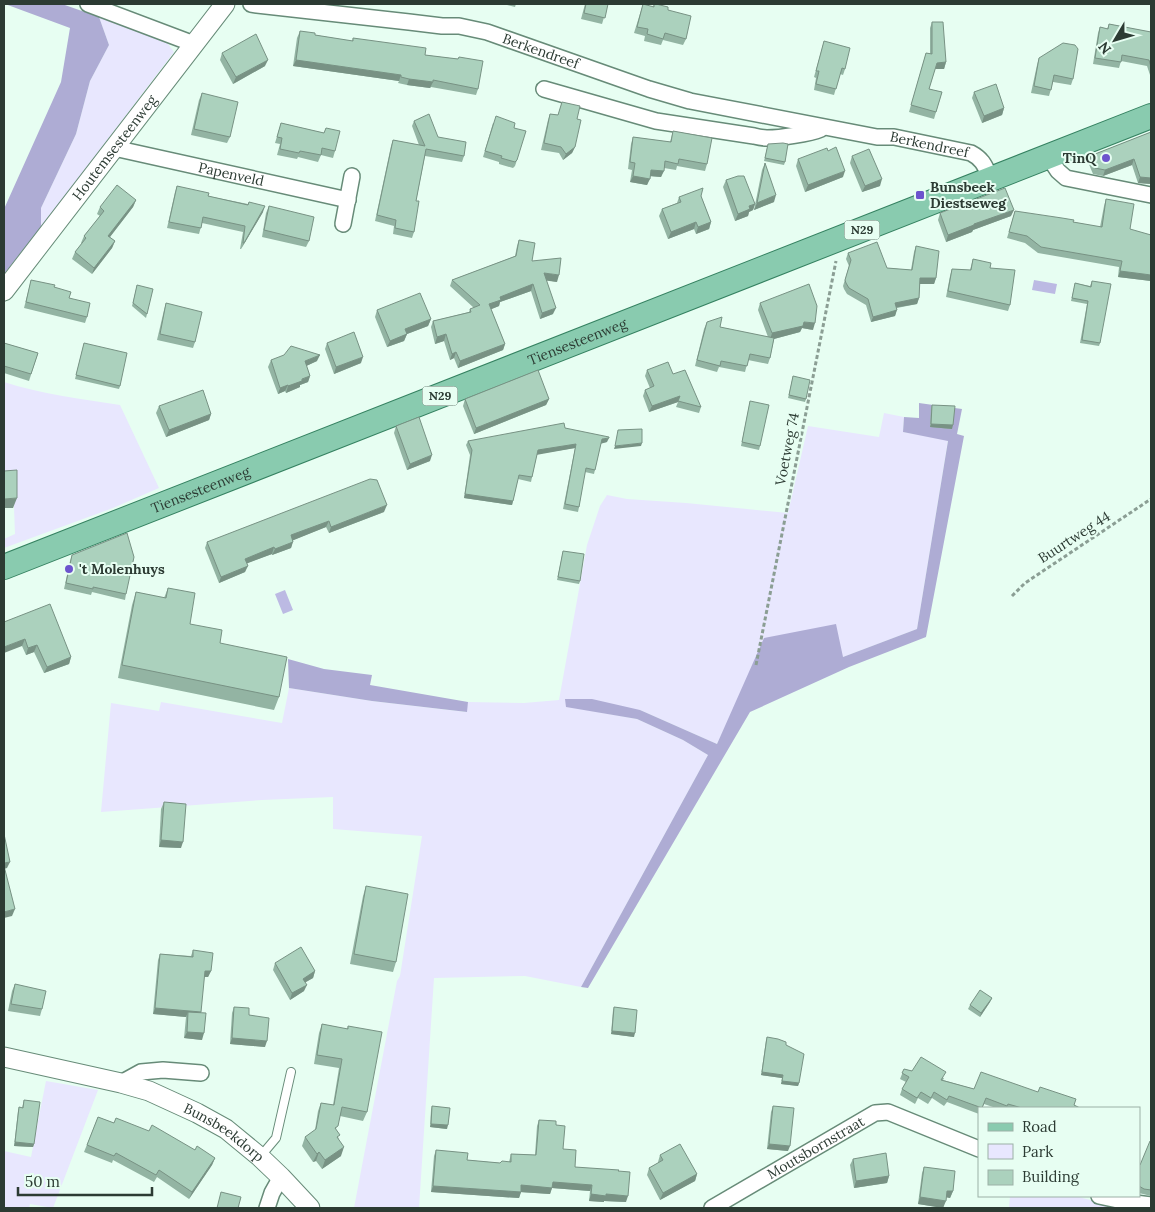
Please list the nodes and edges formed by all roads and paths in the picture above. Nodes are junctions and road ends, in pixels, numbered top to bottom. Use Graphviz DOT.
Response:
graph roads {
  1 [pos="88,4"];
  2 [pos="225,4"];
  3 [pos="252,4"];
  4 [pos="194,45"];
  5 [pos="544,89"];
  6 [pos="1151,116"];
  7 [pos="824,127"];
  8 [pos="114,148"];
  9 [pos="1048,156"];
  10 [pos="352,176"];
  11 [pos="991,180"];
  12 [pos="1151,195"];
  13 [pos="348,200"];
  14 [pos="343,224"];
  15 [pos="840,238"];
  16 [pos="4,291"];
  17 [pos="1151,499"];
  18 [pos="4,567"];
  19 [pos="1012,596"];
  20 [pos="756,665"];
  21 [pos="4,1057"];
  22 [pos="291,1072"];
  23 [pos="201,1073"];
  24 [pos="121,1083"];
  25 [pos="978,1149"];
  26 [pos="260,1157"];
  27 [pos="281,1177"];
  28 [pos="1104,1197"];
  29 [pos="1151,1205"];
  30 [pos="266,1208"];
  31 [pos="310,1208"];
  32 [pos="712,1208"];
  1 -- 4 [label="street"];
  2 -- 4 [label="street, Houtemsesteenweg"];
  3 -- 7 [label="street, Berkendreef"];
  4 -- 8 [label="street, Houtemsesteenweg"];
  5 -- 7 [label="street, Berkendreef"];
  6 -- 9 [label="main road, Tiensesteenweg / N29"];
  7 -- 11 [label="street, Berkendreef"];
  8 -- 13 [label="street, Papenveld"];
  8 -- 16 [label="street, Houtemsesteenweg"];
  9 -- 11 [label="main road, Tiensesteenweg / N29"];
  9 -- 12 [label="street"];
  10 -- 13 [label="street"];
  11 -- 15 [label="main road, Tiensesteenweg / N29"];
  13 -- 14 [label="street"];
  15 -- 18 [label="main road, Tiensesteenweg / N29"];
  15 -- 20 [label="path, Voetweg 74"];
  17 -- 19 [label="path, Buurtweg 44"];
  21 -- 24 [label="street, Bunsbeekdorp"];
  22 -- 26 [label="lane"];
  23 -- 24 [label="street"];
  24 -- 26 [label="street, Bunsbeekdorp"];
  25 -- 32 [label="street, Moutsbornstraat"];
  26 -- 27 [label="street, Bunsbeekdorp"];
  27 -- 30 [label="street"];
  27 -- 31 [label="street, Bunsbeekdorp"];
  28 -- 29 [label="street"];
}
